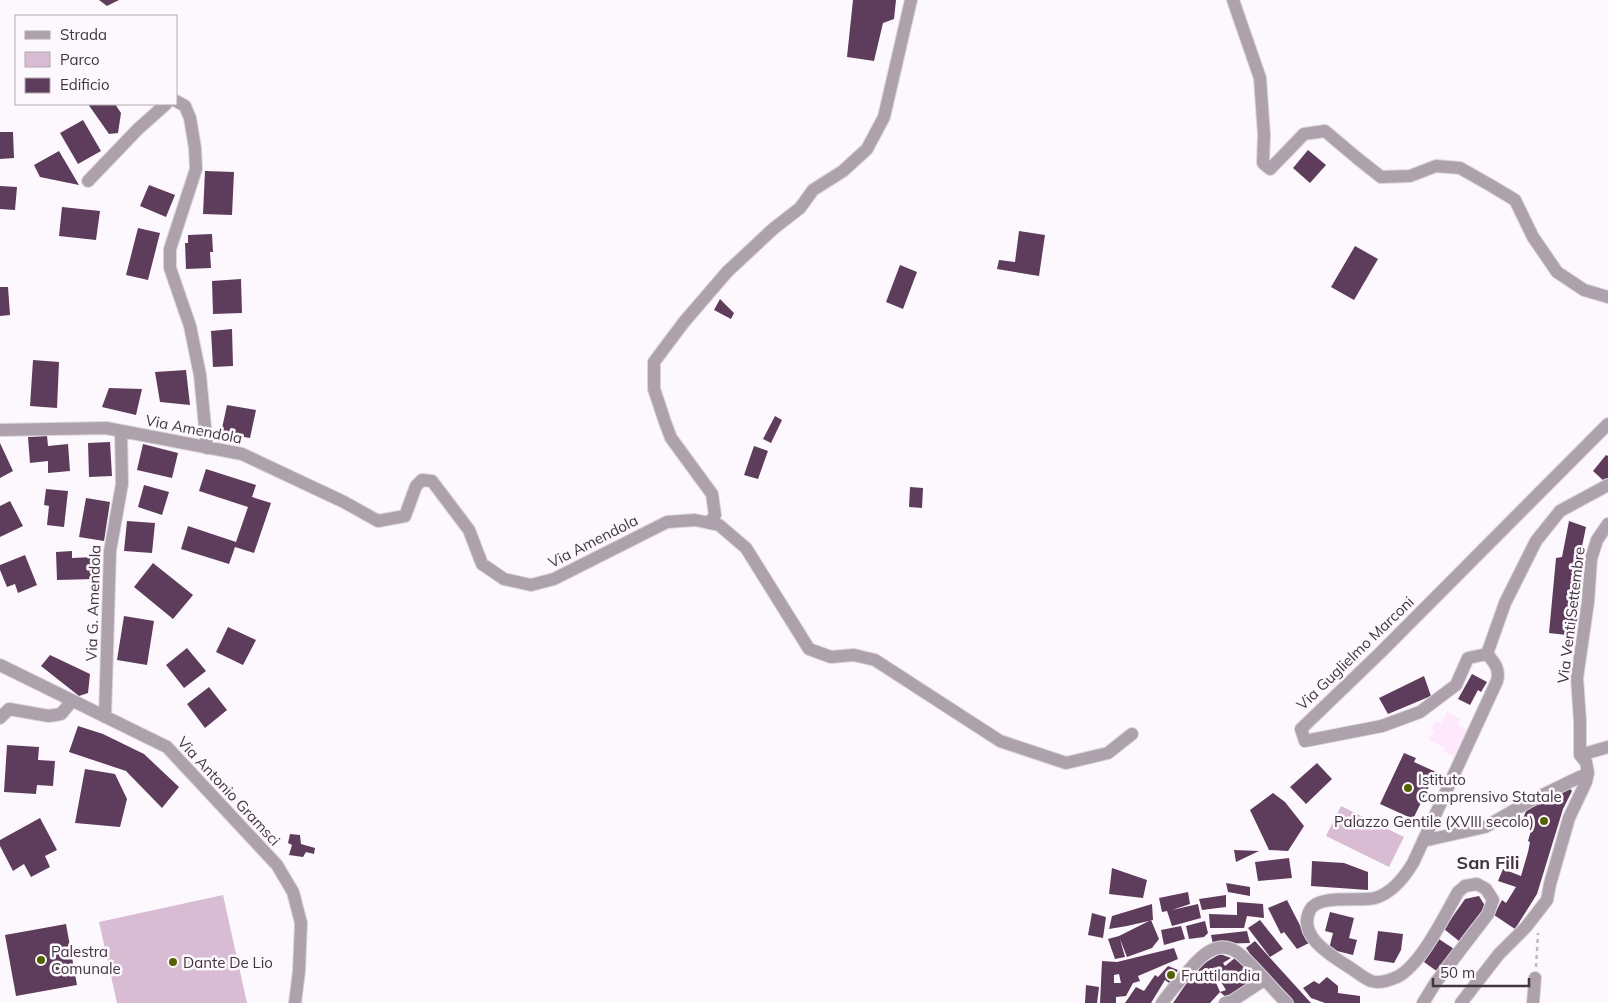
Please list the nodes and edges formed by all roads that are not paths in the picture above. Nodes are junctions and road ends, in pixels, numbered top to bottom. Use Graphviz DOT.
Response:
graph roads {
  1 [pos="911,0"];
  2 [pos="1233,0"];
  3 [pos="178,102"];
  4 [pos="165,105"];
  5 [pos="88,181"];
  6 [pos="1608,297"];
  7 [pos="1608,424"];
  8 [pos="0,430"];
  9 [pos="121,431"];
  10 [pos="207,448"];
  11 [pos="1608,485"];
  12 [pos="709,523"];
  13 [pos="1608,524"];
  14 [pos="1486,654"];
  15 [pos="0,665"];
  16 [pos="72,701"];
  17 [pos="105,717"];
  18 [pos="0,718"];
  19 [pos="1132,734"];
  20 [pos="1608,747"];
  21 [pos="1580,755"];
  22 [pos="1588,772"];
  23 [pos="1424,841"];
  24 [pos="1535,978"];
  25 [pos="1264,980"];
  26 [pos="295,1003"];
  27 [pos="1162,1003"];
  28 [pos="1225,1003"];
  29 [pos="1287,1003"];
  30 [pos="1423,1003"];
  31 [pos="1461,1003"];
  32 [pos="1534,1003"];
  1 -- 12 [label="street"];
  2 -- 6 [label="street"];
  3 -- 10 [label="street"];
  4 -- 5 [label="street"];
  7 -- 14 [label="street, Via Guglielmo Marconi"];
  8 -- 9 [label="street, Via Amendola"];
  9 -- 10 [label="street, Via Amendola"];
  9 -- 17 [label="street, Via G. Amendola"];
  10 -- 12 [label="street, Via Amendola"];
  11 -- 14 [label="street"];
  12 -- 19 [label="street, Via Amendola"];
  13 -- 21 [label="street, Via Venti Settembre"];
  14 -- 23 [label="street"];
  15 -- 16 [label="street, Via Antonio Gramsci"];
  16 -- 17 [label="street, Via Antonio Gramsci"];
  16 -- 18 [label="street"];
  17 -- 26 [label="street, Via Antonio Gramsci"];
  20 -- 21 [label="street"];
  21 -- 22 [label="street, Via Venti Settembre"];
  22 -- 23 [label="street"];
  22 -- 31 [label="street"];
  23 -- 30 [label="street"];
  24 -- 32 [label="street"];
  25 -- 27 [label="street"];
  25 -- 28 [label="street"];
  25 -- 29 [label="street"];
}
